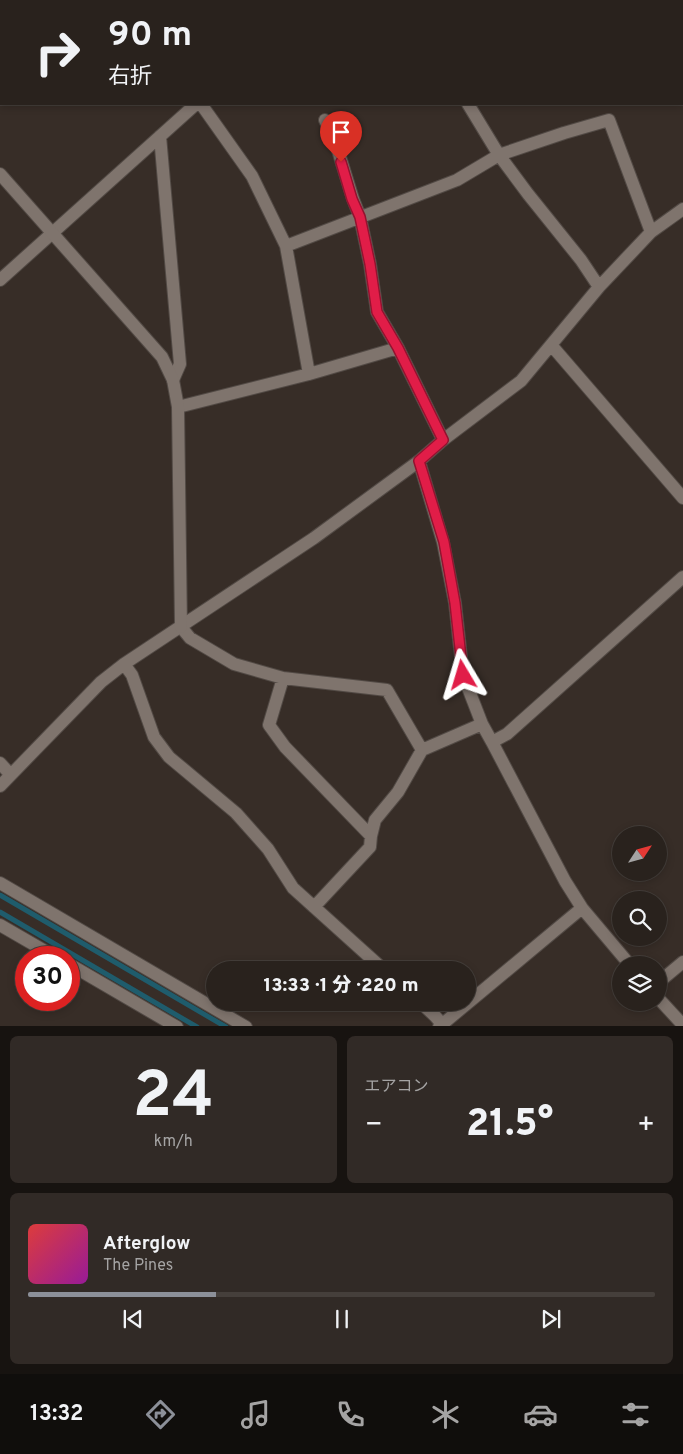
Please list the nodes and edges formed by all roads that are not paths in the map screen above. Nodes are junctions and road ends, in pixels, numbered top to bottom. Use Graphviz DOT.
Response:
graph roads {
  1 [pos="195,105"];
  2 [pos="202,105"];
  3 [pos="469,105"];
  4 [pos="325,120"];
  5 [pos="160,136"];
  6 [pos="499,155"];
  7 [pos="0,174"];
  8 [pos="683,209"];
  9 [pos="360,217"];
  10 [pos="651,232"];
  11 [pos="53,233"];
  12 [pos="286,246"];
  13 [pos="0,280"];
  14 [pos="599,287"];
  15 [pos="552,346"];
  16 [pos="398,348"];
  17 [pos="309,374"];
  18 [pos="173,380"];
  19 [pos="178,407"];
  20 [pos="443,440"];
  21 [pos="419,461"];
  22 [pos="683,498"];
  23 [pos="683,577"];
  24 [pos="181,627"];
  25 [pos="124,664"];
  26 [pos="283,678"];
  27 [pos="482,724"];
  28 [pos="492,742"];
  29 [pos="422,750"];
  30 [pos="0,763"];
  31 [pos="10,774"];
  32 [pos="0,786"];
  33 [pos="371,836"];
  34 [pos="0,883"];
  35 [pos="314,907"];
  36 [pos="582,908"];
  37 [pos="0,925"];
  38 [pos="36,946"];
  39 [pos="622,956"];
  40 [pos="374,961"];
  41 [pos="683,962"];
  42 [pos="80,970"];
  43 [pos="667,975"];
  44 [pos="667,1008"];
  45 [pos="430,1011"];
  46 [pos="440,1025"];
  47 [pos="683,1025"];
  48 [pos="177,1026"];
  49 [pos="246,1026"];
  1 -- 5 [label="street"];
  2 -- 12 [label="street"];
  3 -- 6 [label="street"];
  4 -- 9 [label="street"];
  5 -- 11 [label="street"];
  5 -- 18 [label="street"];
  6 -- 9 [label="street"];
  6 -- 10 [label="street"];
  6 -- 14 [label="street"];
  7 -- 11 [label="street"];
  8 -- 10 [label="street"];
  9 -- 12 [label="street"];
  9 -- 16 [label="street"];
  10 -- 14 [label="street"];
  11 -- 13 [label="street"];
  11 -- 18 [label="street"];
  12 -- 17 [label="street"];
  14 -- 15 [label="street"];
  15 -- 20 [label="street"];
  15 -- 22 [label="street"];
  16 -- 17 [label="street"];
  16 -- 20 [label="street"];
  17 -- 19 [label="street"];
  18 -- 19 [label="street"];
  19 -- 24 [label="street"];
  20 -- 21 [label="street"];
  21 -- 24 [label="street"];
  21 -- 27 [label="street"];
  23 -- 28 [label="street"];
  24 -- 25 [label="street"];
  24 -- 26 [label="street"];
  25 -- 31 [label="street"];
  25 -- 35 [label="street"];
  26 -- 29 [label="street"];
  26 -- 33 [label="street"];
  27 -- 28 [label="street"];
  27 -- 29 [label="street"];
  28 -- 36 [label="street"];
  29 -- 33 [label="street"];
  30 -- 31 [label="street"];
  31 -- 32 [label="street"];
  33 -- 35 [label="street"];
  34 -- 49 [label="street"];
  35 -- 40 [label="street"];
  36 -- 39 [label="street"];
  36 -- 46 [label="street"];
  37 -- 38 [label="street"];
  41 -- 43 [label="street"];
  42 -- 48 [label="street"];
  44 -- 47 [label="street"];
  45 -- 46 [label="street"];
}
